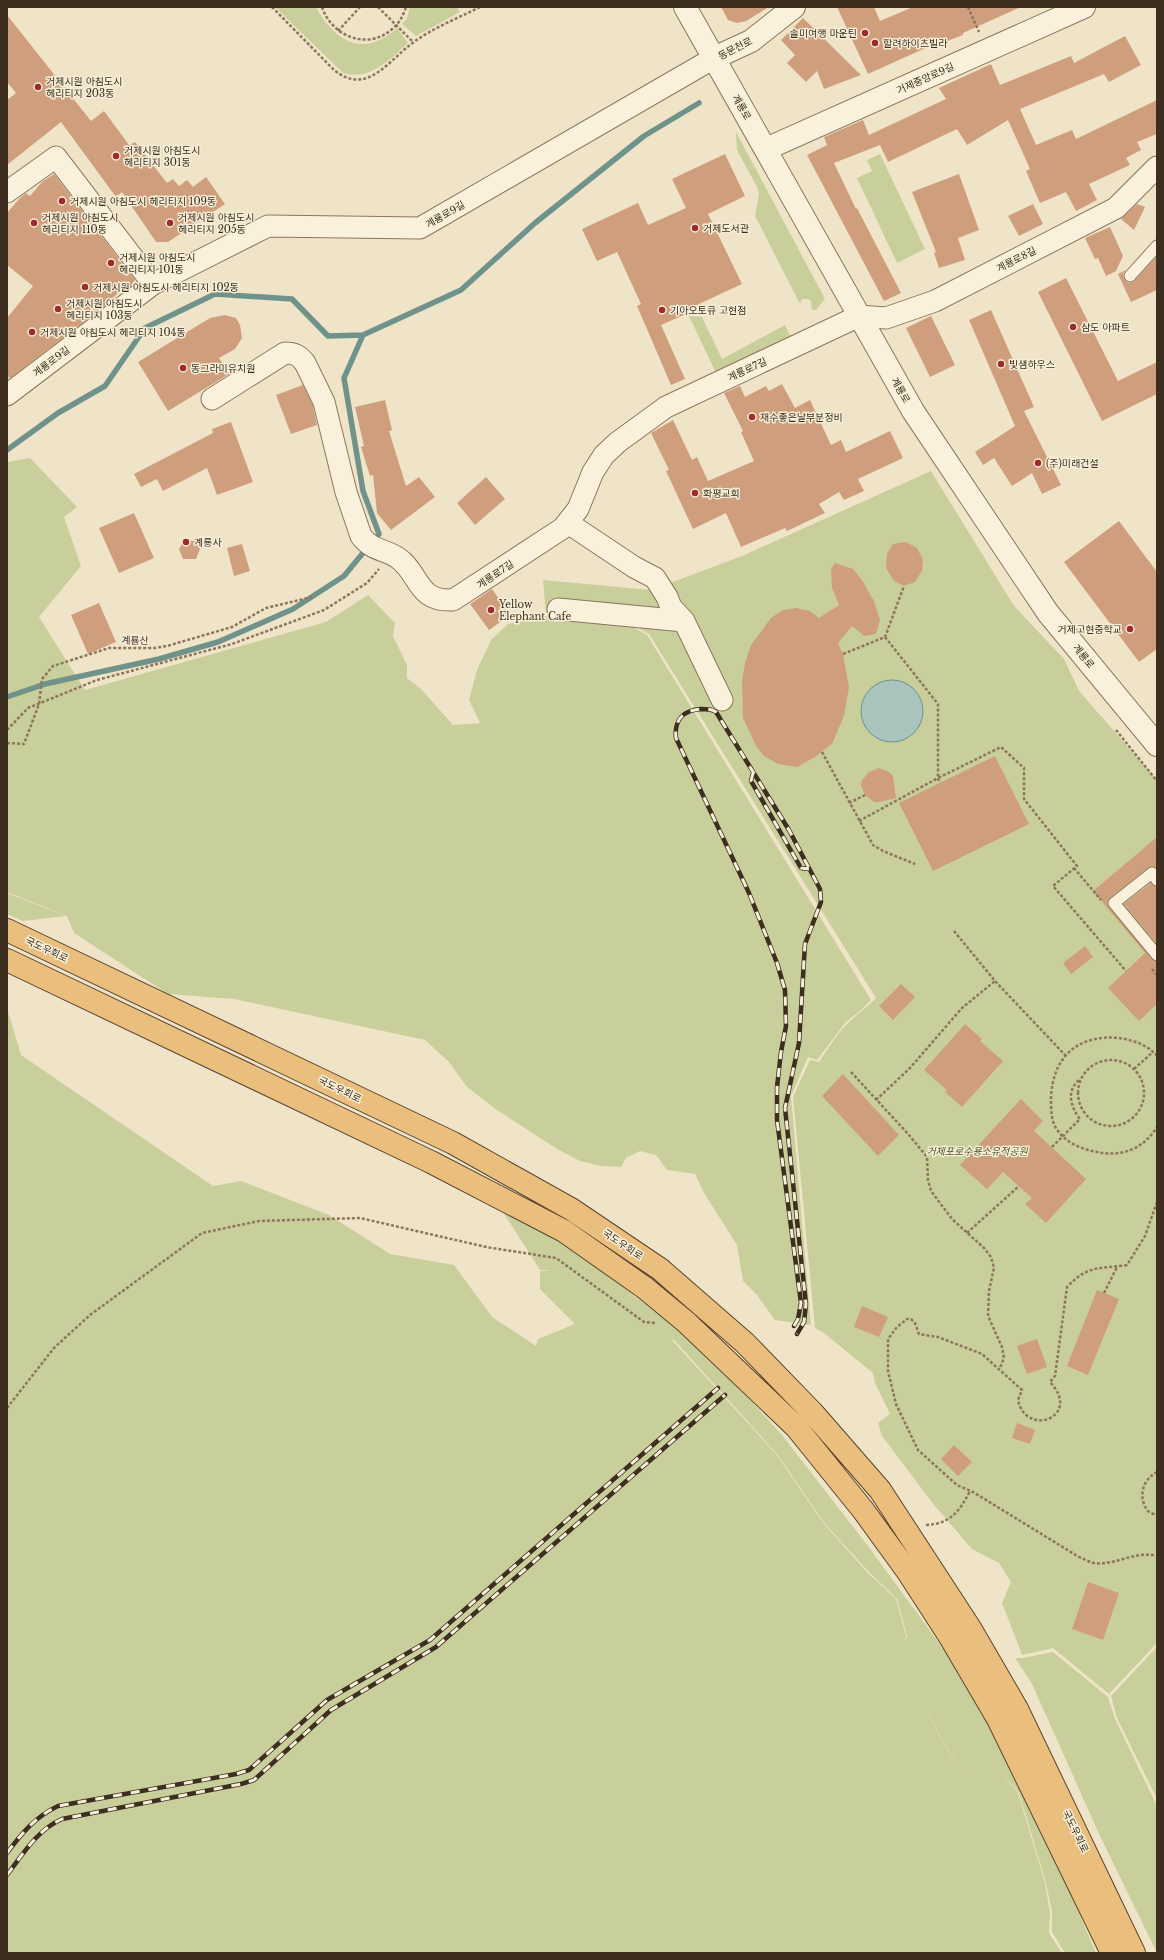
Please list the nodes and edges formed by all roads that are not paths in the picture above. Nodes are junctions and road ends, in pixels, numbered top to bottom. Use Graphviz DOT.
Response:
graph roads {
  1 [pos="685,7"];
  2 [pos="794,7"];
  3 [pos="1084,7"];
  4 [pos="714,58"];
  5 [pos="766,149"];
  6 [pos="1157,167"];
  7 [pos="7,192"];
  8 [pos="1157,246"];
  9 [pos="1130,276"];
  10 [pos="153,284"];
  11 [pos="859,316"];
  12 [pos="7,395"];
  13 [pos="212,399"];
  14 [pos="568,523"];
  15 [pos="558,609"];
  16 [pos="684,620"];
  17 [pos="722,700"];
  18 [pos="1157,745"];
  19 [pos="1157,880"];
  20 [pos="7,930"];
  21 [pos="1157,955"];
  22 [pos="12,962"];
  23 [pos="1112,1953"];
  24 [pos="1134,1953"];
  1 -- 4 [label="street, 계룡로"];
  2 -- 4 [label="street, 동문천로"];
  3 -- 5 [label="street, 거제중앙로9길"];
  4 -- 5 [label="street, 계룡로"];
  4 -- 10 [label="street, 계룡로9길"];
  5 -- 11 [label="street, 계룡로"];
  6 -- 11 [label="street, 계룡로8길"];
  7 -- 10 [label="street"];
  8 -- 9 [label="lane"];
  10 -- 12 [label="street, 계룡로9길"];
  11 -- 14 [label="street, 계룡로7길"];
  11 -- 18 [label="street, 계룡로"];
  13 -- 14 [label="street, 계룡로7길"];
  14 -- 16 [label="street"];
  15 -- 16 [label="street"];
  16 -- 17 [label="street"];
  19 -- 21 [label="lane"];
  20 -- 24 [label="highway, 국도우회로, bridge"];
  22 -- 23 [label="highway, 국도우회로, bridge"];
}
